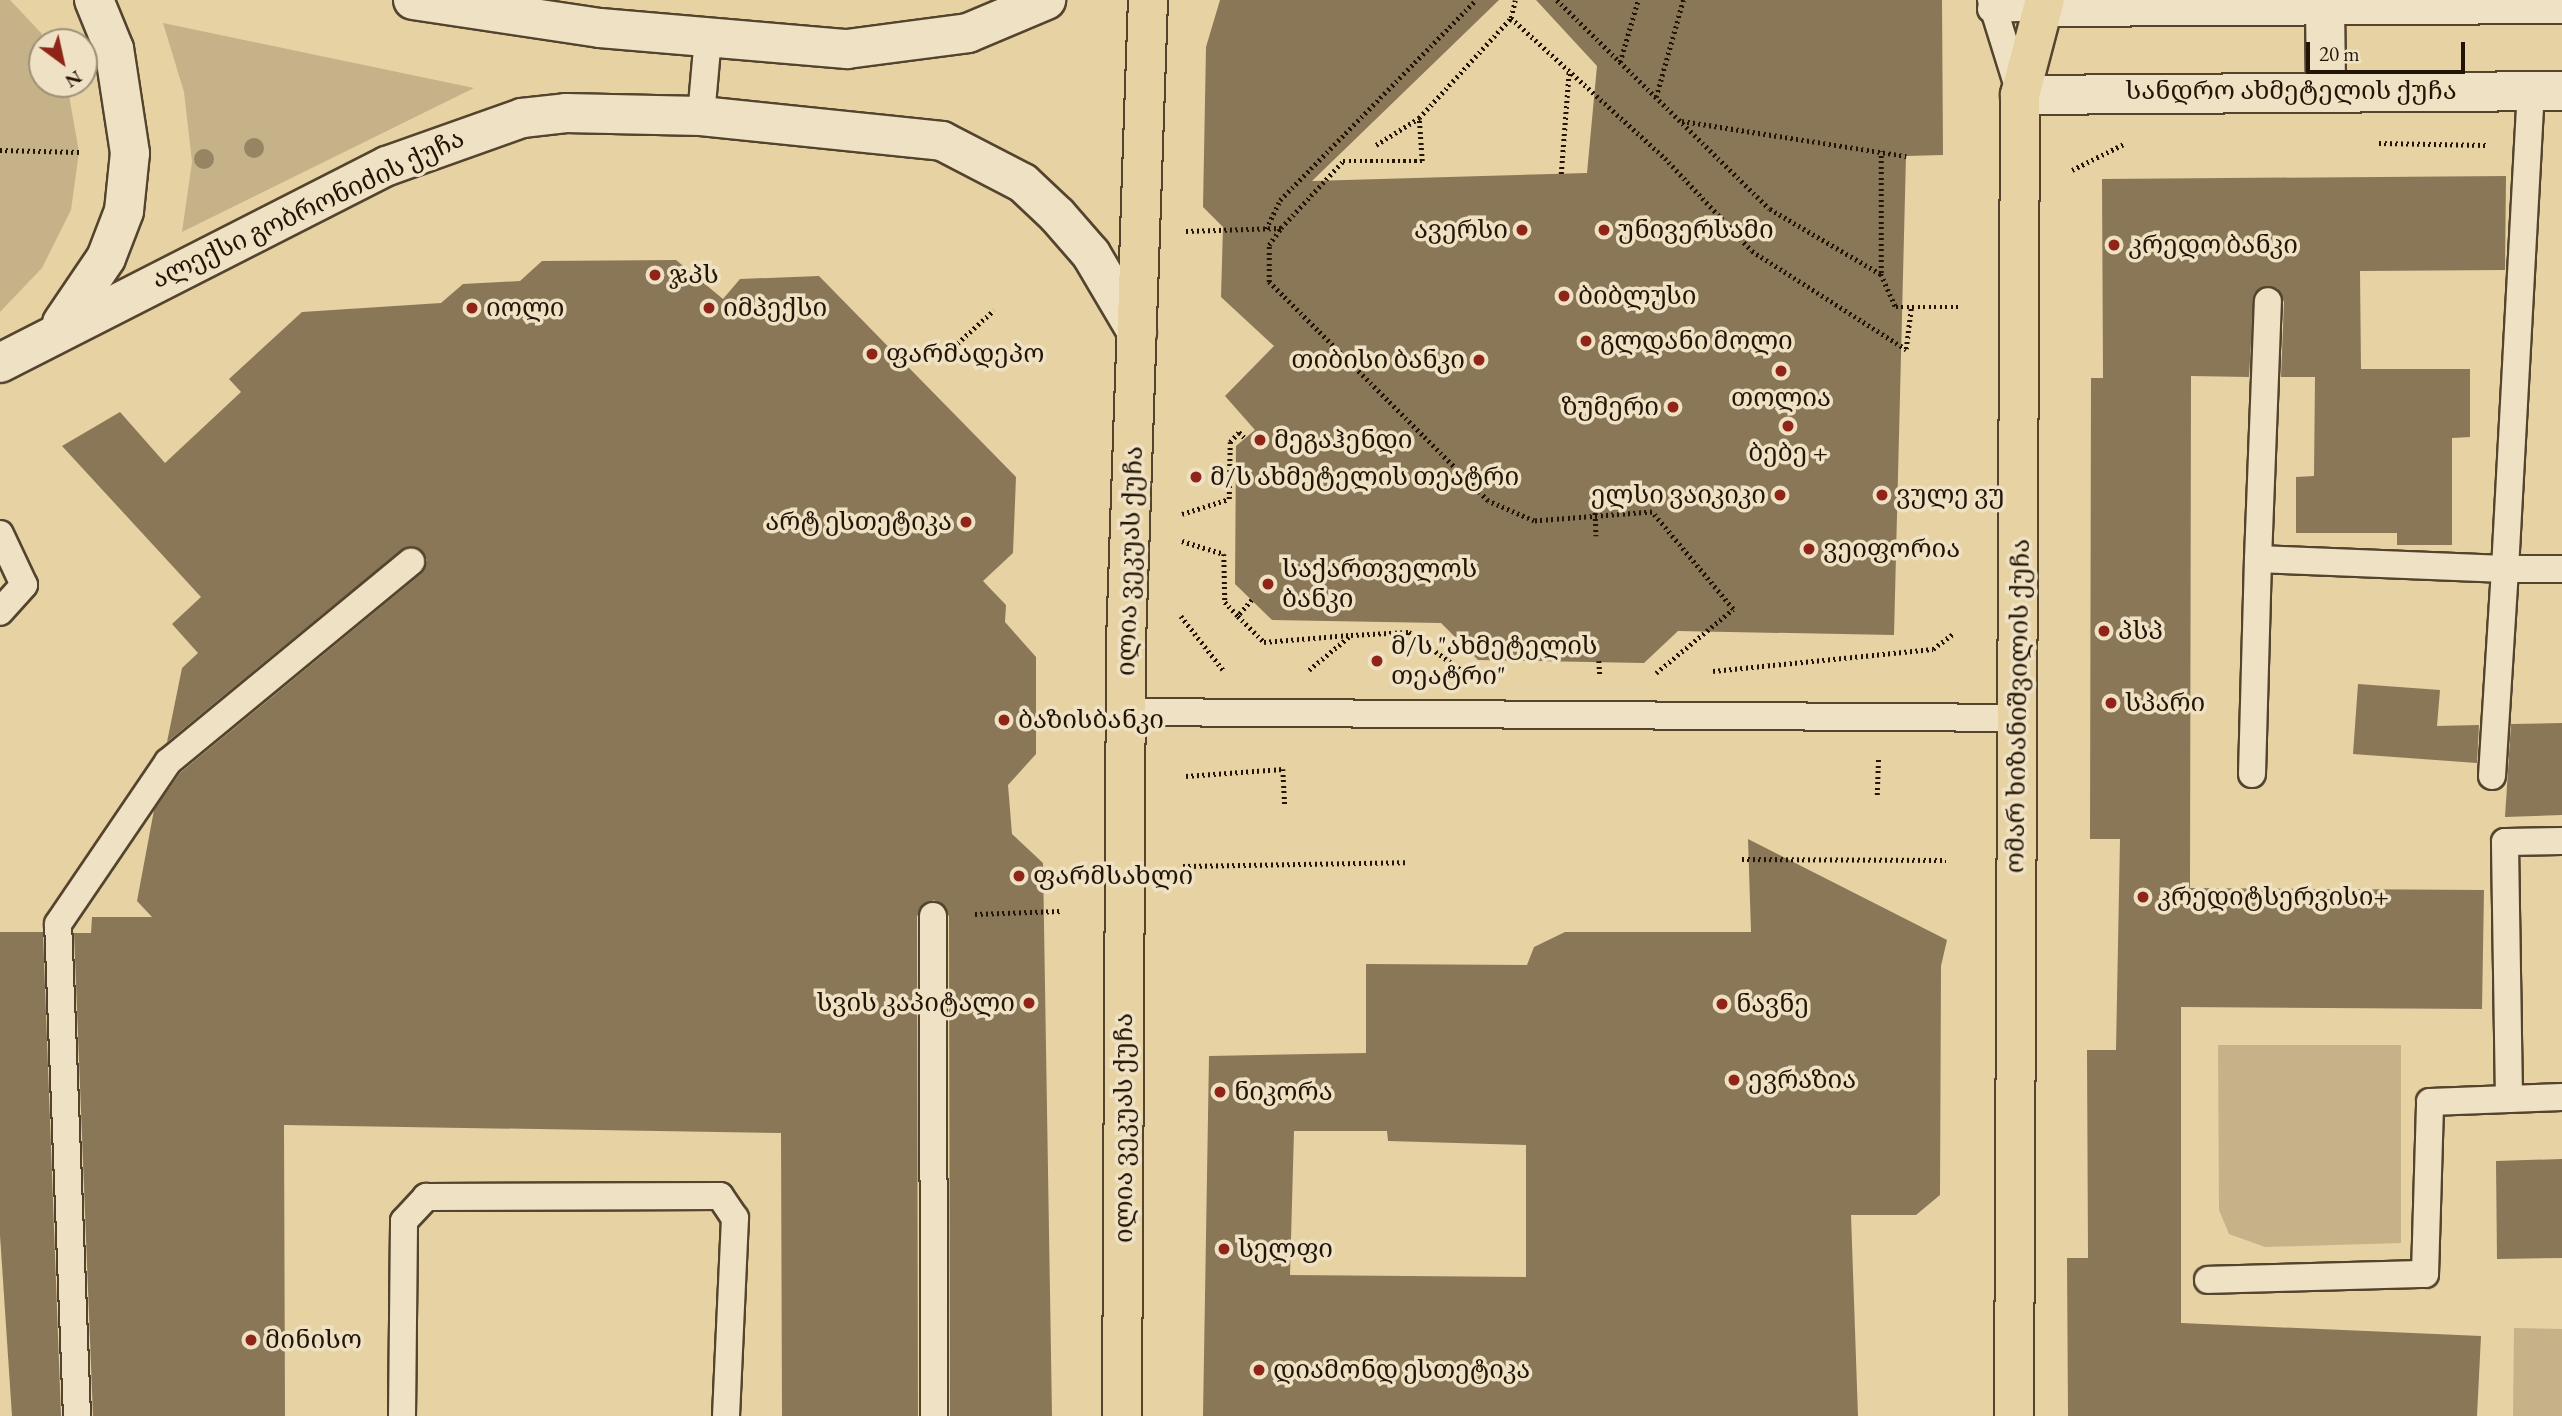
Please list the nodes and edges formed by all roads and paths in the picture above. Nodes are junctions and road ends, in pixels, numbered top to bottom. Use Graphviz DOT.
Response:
graph roads {
  1 [pos="94,0"];
  2 [pos="413,0"];
  3 [pos="1046,0"];
  4 [pos="1148,0"];
  5 [pos="1476,0"];
  6 [pos="1515,0"];
  7 [pos="1557,0"];
  8 [pos="1638,0"];
  9 [pos="1683,0"];
  10 [pos="2046,3"];
  11 [pos="2325,4"];
  12 [pos="2562,4"];
  13 [pos="1991,5"];
  14 [pos="1511,18"];
  15 [pos="708,37"];
  16 [pos="1620,62"];
  17 [pos="1569,71"];
  18 [pos="2326,91"];
  19 [pos="2547,91"];
  20 [pos="2020,95"];
  21 [pos="1656,97"];
  22 [pos="701,116"];
  23 [pos="1419,118"];
  24 [pos="1679,120"];
  25 [pos="2131,140"];
  26 [pos="2363,143"];
  27 [pos="1376,145"];
  28 [pos="2527,145"];
  29 [pos="0,150"];
  30 [pos="1881,151"];
  31 [pos="79,152"];
  32 [pos="1906,156"];
  33 [pos="2072,170"];
  34 [pos="1561,174"];
  35 [pos="1281,228"];
  36 [pos="1266,229"];
  37 [pos="1185,231"];
  38 [pos="1881,274"];
  39 [pos="2268,301"];
  40 [pos="1962,307"];
  41 [pos="1911,308"];
  42 [pos="994,310"];
  43 [pos="56,330"];
  44 [pos="1137,332"];
  45 [pos="937,362"];
  46 [pos="0,363"];
  47 [pos="1245,438"];
  48 [pos="1595,502"];
  49 [pos="1182,514"];
  50 [pos="1595,518"];
  51 [pos="0,534"];
  52 [pos="1596,536"];
  53 [pos="1182,541"];
  54 [pos="2258,559"];
  55 [pos="411,562"];
  56 [pos="2505,569"];
  57 [pos="2562,569"];
  58 [pos="1252,600"];
  59 [pos="0,612"];
  60 [pos="1181,616"];
  61 [pos="1238,616"];
  62 [pos="1954,633"];
  63 [pos="1351,635"];
  64 [pos="1294,671"];
  65 [pos="1239,672"];
  66 [pos="1704,672"];
  67 [pos="1471,677"];
  68 [pos="1663,677"];
  69 [pos="1612,679"];
  70 [pos="1587,680"];
  71 [pos="1126,712"];
  72 [pos="2019,718"];
  73 [pos="2252,774"];
  74 [pos="1186,776"];
  75 [pos="2492,776"];
  76 [pos="1285,804"];
  77 [pos="2562,841"];
  78 [pos="1742,859"];
  79 [pos="1946,860"];
  80 [pos="1405,862"];
  81 [pos="1183,866"];
  82 [pos="1061,911"];
  83 [pos="946,915"];
  84 [pos="2562,1097"];
  85 [pos="2509,1100"];
  86 [pos="2208,1280"];
  87 [pos="77,1416"];
  88 [pos="402,1416"];
  89 [pos="726,1416"];
  90 [pos="934,1416"];
  91 [pos="1122,1416"];
  92 [pos="2014,1416"];
  1 -- 43 [label="main road, ალექსი გობრონიძის ქუჩა"];
  2 -- 15 [label="main road"];
  3 -- 15 [label="main road"];
  4 -- 44 [label="main road, ილია ვეკუას ქუჩა"];
  5 -- 36 [label="path"];
  6 -- 14 [label="path"];
  7 -- 16 [label="path"];
  8 -- 16 [label="path"];
  9 -- 21 [label="path"];
  10 -- 11 [label="main road"];
  10 -- 13 [label="lane"];
  10 -- 20 [label="main road, ომარ ხიზანიშვილის ქუჩა"];
  11 -- 12 [label="main road"];
  11 -- 18 [label="main road"];
  13 -- 20 [label="lane"];
  14 -- 17 [label="path"];
  14 -- 23 [label="path"];
  15 -- 22 [label="lane"];
  16 -- 21 [label="path"];
  17 -- 34 [label="path"];
  17 -- 41 [label="path"];
  18 -- 19 [label="main road, სანდრო ახმეტელის ქუჩა"];
  18 -- 20 [label="main road, სანდრო ახმეტელის ქუჩა"];
  19 -- 28 [label="lane"];
  20 -- 72 [label="main road, ომარ ხიზანიშვილის ქუჩა"];
  21 -- 24 [label="path"];
  22 -- 43 [label="main road, ალექსი გობრონიძის ქუჩა"];
  22 -- 44 [label="main road, ალექსი გობრონიძის ქუჩა"];
  23 -- 27 [label="path"];
  23 -- 35 [label="path"];
  24 -- 30 [label="path"];
  24 -- 38 [label="path"];
  25 -- 33 [label="path"];
  26 -- 28 [label="path"];
  28 -- 56 [label="lane"];
  29 -- 31 [label="path"];
  30 -- 32 [label="path"];
  30 -- 38 [label="path"];
  35 -- 36 [label="path"];
  35 -- 50 [label="path"];
  36 -- 37 [label="path"];
  38 -- 41 [label="path"];
  39 -- 54 [label="lane"];
  40 -- 41 [label="path"];
  42 -- 45 [label="path"];
  43 -- 46 [label="main road, ალექსი გობრონიძის ქუჩა"];
  44 -- 71 [label="main road, ილია ვეკუას ქუჩა"];
  47 -- 49 [label="path"];
  48 -- 50 [label="path"];
  50 -- 52 [label="path"];
  50 -- 68 [label="path"];
  51 -- 59 [label="lane"];
  53 -- 61 [label="path"];
  54 -- 56 [label="lane"];
  54 -- 73 [label="lane"];
  55 -- 87 [label="lane"];
  56 -- 57 [label="lane"];
  56 -- 75 [label="lane"];
  58 -- 61 [label="path"];
  60 -- 65 [label="path"];
  61 -- 63 [label="path"];
  62 -- 66 [label="path"];
  63 -- 64 [label="path"];
  63 -- 67 [label="path"];
  69 -- 70 [label="path"];
  71 -- 72 [label="lane"];
  71 -- 91 [label="main road, ილია ვეკუას ქუჩა"];
  72 -- 92 [label="main road, ომარ ხიზანიშვილის ქუჩა"];
  74 -- 76 [label="path"];
  77 -- 85 [label="lane"];
  78 -- 79 [label="path"];
  80 -- 81 [label="path"];
  82 -- 83 [label="path"];
  83 -- 90 [label="lane"];
  84 -- 85 [label="lane"];
  85 -- 86 [label="lane"];
  88 -- 89 [label="lane"];
}
